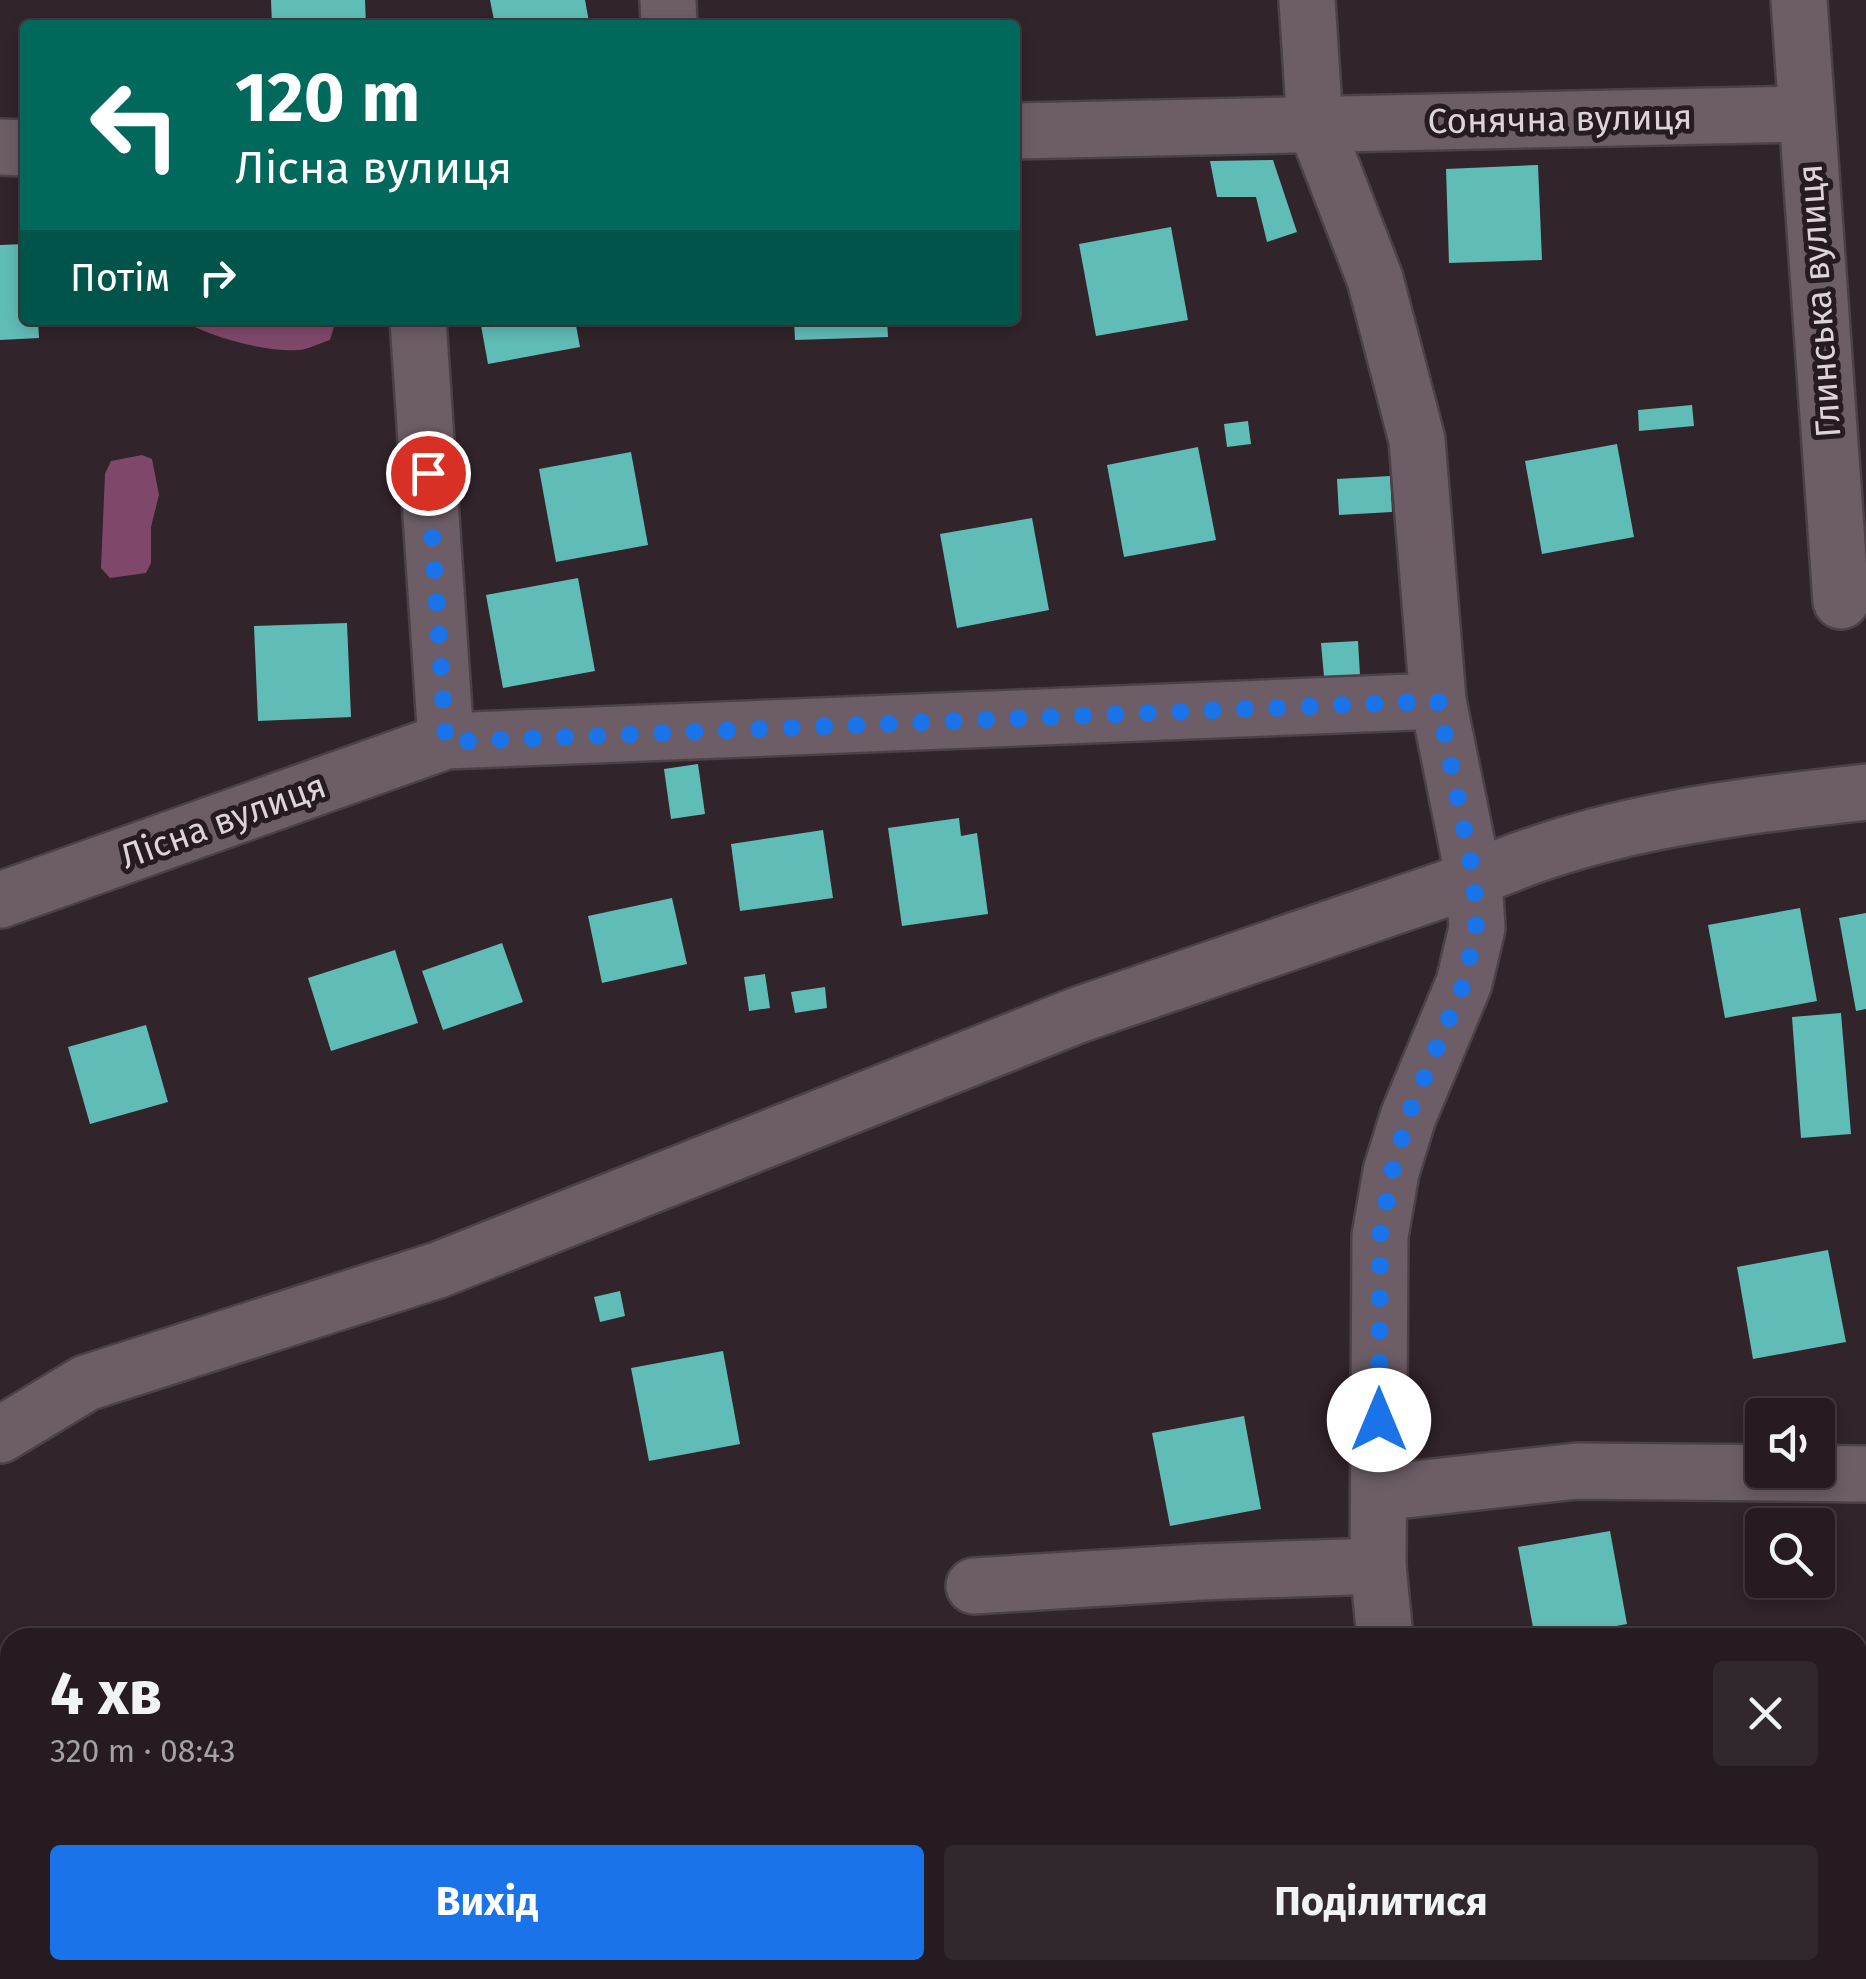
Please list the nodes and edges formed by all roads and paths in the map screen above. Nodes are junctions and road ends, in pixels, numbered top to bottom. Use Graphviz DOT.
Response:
graph roads {
  1 [pos="1308,0"];
  2 [pos="1799,0"];
  3 [pos="1805,114"];
  4 [pos="1315,124"];
  5 [pos="1020,131"];
  6 [pos="418,325"];
  7 [pos="1840,601"];
  8 [pos="1438,701"];
  9 [pos="446,742"];
  10 [pos="1866,792"];
  11 [pos="1474,878"];
  12 [pos="0,900"];
  13 [pos="0,1435"];
  14 [pos="1866,1474"];
  15 [pos="1378,1493"];
  16 [pos="1378,1566"];
  17 [pos="974,1586"];
  18 [pos="1384,1628"];
  1 -- 4 [label="street"];
  2 -- 3 [label="street, Глинська вулиця"];
  3 -- 4 [label="street, Сонячна вулиця"];
  3 -- 7 [label="street, Глинська вулиця"];
  4 -- 5 [label="street, Сонячна вулиця"];
  4 -- 8 [label="street"];
  6 -- 9 [label="street"];
  8 -- 9 [label="street, Лісна вулиця"];
  8 -- 11 [label="street"];
  9 -- 12 [label="street, Лісна вулиця"];
  10 -- 11 [label="street"];
  11 -- 13 [label="street"];
  11 -- 15 [label="street"];
  14 -- 15 [label="street"];
  15 -- 16 [label="street"];
  16 -- 17 [label="street"];
  16 -- 18 [label="street"];
}
